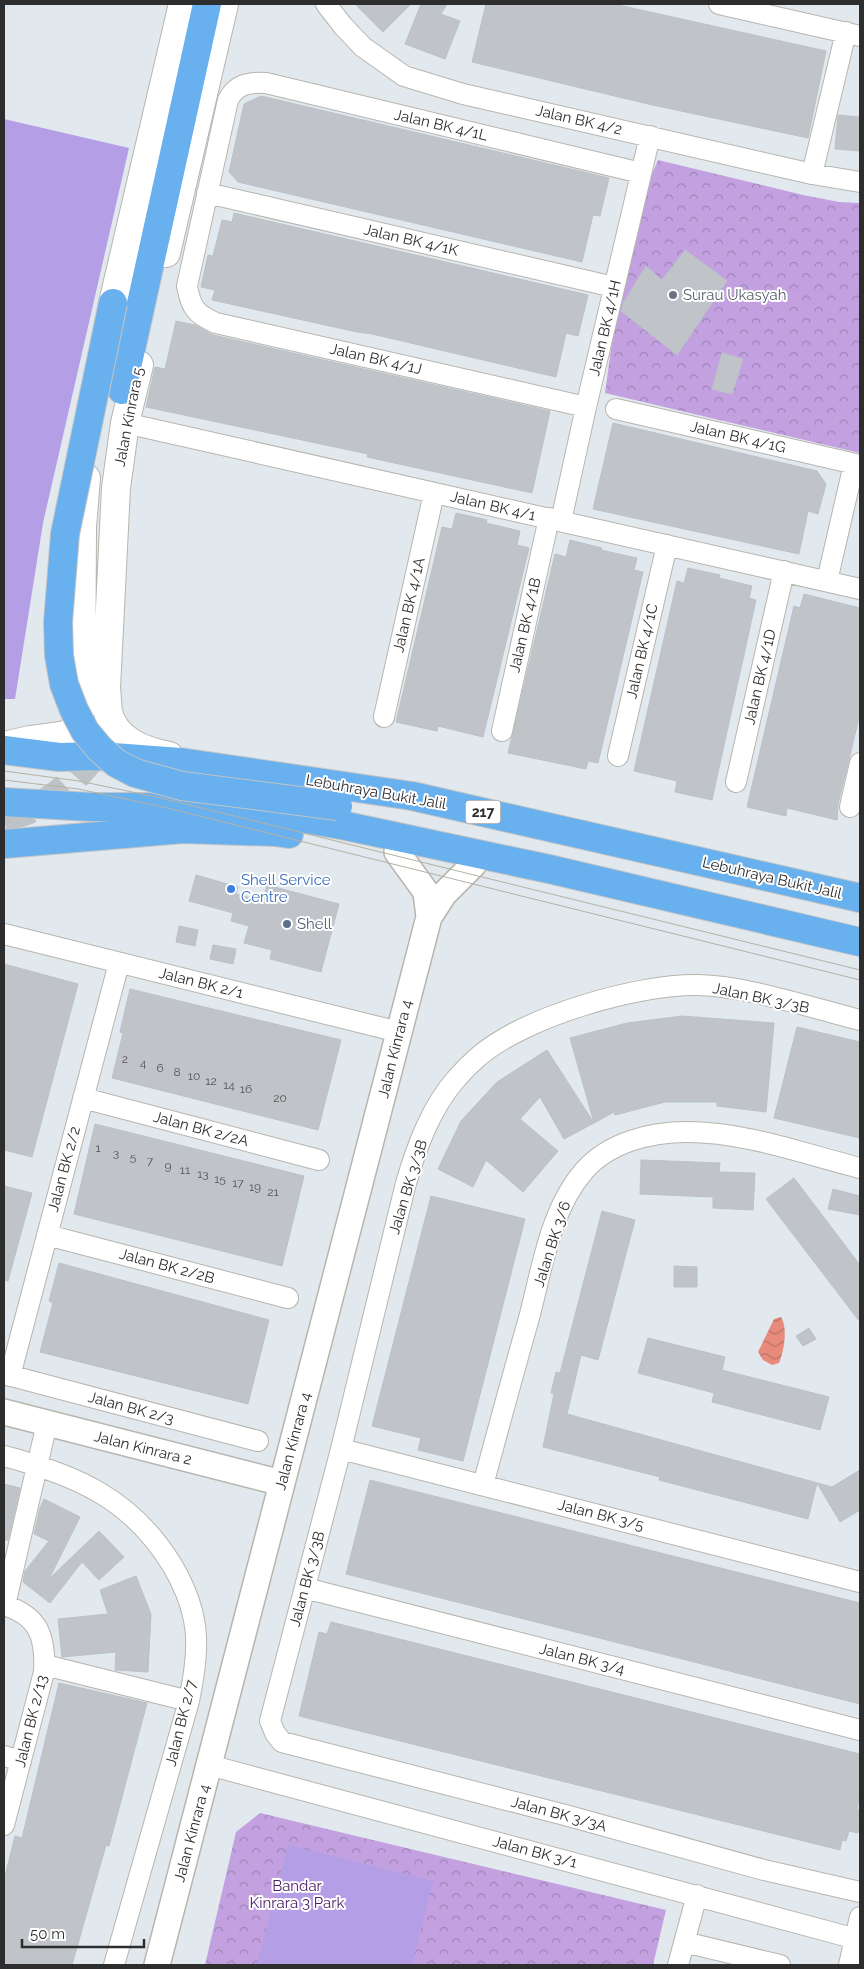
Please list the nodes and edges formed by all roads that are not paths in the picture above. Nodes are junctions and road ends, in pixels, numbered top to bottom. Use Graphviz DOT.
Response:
graph roads {
  1 [pos="183,4"];
  2 [pos="207,4"];
  3 [pos="224,4"];
  4 [pos="326,4"];
  5 [pos="719,4"];
  6 [pos="853,34"];
  7 [pos="650,136"];
  8 [pos="641,173"];
  9 [pos="812,174"];
  10 [pos="860,182"];
  11 [pos="207,193"];
  12 [pos="614,287"];
  13 [pos="113,303"];
  14 [pos="122,390"];
  15 [pos="586,407"];
  16 [pos="616,409"];
  17 [pos="125,423"];
  18 [pos="857,465"];
  19 [pos="434,492"];
  20 [pos="555,520"];
  21 [pos="666,545"];
  22 [pos="784,571"];
  23 [pos="827,581"];
  24 [pos="860,589"];
  25 [pos="384,718"];
  26 [pos="502,731"];
  27 [pos="4,746"];
  28 [pos="4,750"];
  29 [pos="618,756"];
  30 [pos="860,763"];
  31 [pos="216,767"];
  32 [pos="736,782"];
  33 [pos="4,802"];
  34 [pos="850,807"];
  35 [pos="4,844"];
  36 [pos="397,852"];
  37 [pos="472,866"];
  38 [pos="548,869"];
  39 [pos="603,882"];
  40 [pos="860,898"];
  41 [pos="429,917"];
  42 [pos="4,934"];
  43 [pos="860,942"];
  44 [pos="119,963"];
  45 [pos="860,1020"];
  46 [pos="399,1032"];
  47 [pos="83,1098"];
  48 [pos="319,1160"];
  49 [pos="860,1168"];
  50 [pos="47,1235"];
  51 [pos="288,1298"];
  52 [pos="7,1375"];
  53 [pos="4,1412"];
  54 [pos="47,1423"];
  55 [pos="258,1441"];
  56 [pos="341,1449"];
  57 [pos="4,1456"];
  58 [pos="37,1465"];
  59 [pos="282,1483"];
  60 [pos="483,1485"];
  61 [pos="860,1582"];
  62 [pos="305,1588"];
  63 [pos="4,1605"];
  64 [pos="45,1665"];
  65 [pos="189,1701"];
  66 [pos="270,1721"];
  67 [pos="860,1730"];
  68 [pos="12,1758"];
  69 [pos="209,1765"];
  70 [pos="4,1825"];
  71 [pos="860,1892"];
  72 [pos="697,1895"];
  73 [pos="860,1917"];
  74 [pos="857,1940"];
  75 [pos="684,1942"];
  76 [pos="114,1965"];
  77 [pos="157,1965"];
  78 [pos="678,1965"];
  79 [pos="780,1965"];
  80 [pos="849,1965"];
  1 -- 13 [label="main road"];
  2 -- 14 [label="highway"];
  3 -- 17 [label="main road, Jalan Kinrara 5"];
  4 -- 7 [label="street, Jalan BK 4/2"];
  5 -- 6 [label="street"];
  6 -- 9 [label="street"];
  7 -- 8 [label="street, Jalan BK 4/1H"];
  7 -- 9 [label="street, Jalan BK 4/2"];
  8 -- 11 [label="street, Jalan BK 4/1L"];
  8 -- 12 [label="street, Jalan BK 4/1H"];
  9 -- 10 [label="street, Jalan BK 4/2"];
  11 -- 12 [label="street, Jalan BK 4/1K"];
  11 -- 15 [label="street, Jalan BK 4/1J"];
  12 -- 15 [label="street, Jalan BK 4/1H"];
  13 -- 27 [label="main road"];
  13 -- 38 [label="highway, bridge"];
  15 -- 20 [label="street, Jalan BK 4/1H"];
  16 -- 18 [label="street, Jalan BK 4/1G"];
  17 -- 19 [label="street, Jalan BK 4/1"];
  17 -- 31 [label="main road, Jalan Kinrara 5"];
  18 -- 23 [label="street"];
  19 -- 20 [label="street, Jalan BK 4/1"];
  19 -- 25 [label="street, Jalan BK 4/1A"];
  20 -- 21 [label="street, Jalan BK 4/1"];
  20 -- 26 [label="street, Jalan BK 4/1B"];
  21 -- 22 [label="street, Jalan BK 4/1"];
  21 -- 29 [label="street, Jalan BK 4/1C"];
  22 -- 23 [label="street, Jalan BK 4/1"];
  22 -- 32 [label="street, Jalan BK 4/1D"];
  23 -- 24 [label="street, Jalan BK 4/1"];
  28 -- 31 [label="highway, Lebuhraya Bukit Jalil / 217"];
  30 -- 34 [label="street"];
  31 -- 40 [label="highway, Lebuhraya Bukit Jalil / 217"];
  33 -- 38 [label="highway"];
  35 -- 36 [label="highway"];
  36 -- 37 [label="highway"];
  36 -- 41 [label="street, Jalan Kinrara 4"];
  37 -- 39 [label="highway"];
  37 -- 41 [label="street, Jalan Kinrara 4"];
  38 -- 39 [label="highway"];
  39 -- 43 [label="highway"];
  41 -- 46 [label="street, Jalan Kinrara 4"];
  42 -- 44 [label="street, Jalan BK 2/1"];
  44 -- 46 [label="street, Jalan BK 2/1"];
  44 -- 47 [label="street, Jalan BK 2/2"];
  45 -- 56 [label="street, Jalan BK 3/3B"];
  46 -- 59 [label="street, Jalan Kinrara 4"];
  47 -- 48 [label="street, Jalan BK 2/2A"];
  47 -- 50 [label="street, Jalan BK 2/2"];
  49 -- 60 [label="street, Jalan BK 3/6"];
  50 -- 51 [label="street, Jalan BK 2/2B"];
  50 -- 52 [label="street, Jalan BK 2/2"];
  52 -- 55 [label="street, Jalan BK 2/3"];
  53 -- 54 [label="street, Jalan Kinrara 2"];
  54 -- 58 [label="street"];
  54 -- 59 [label="street, Jalan Kinrara 2"];
  56 -- 60 [label="street, Jalan BK 3/5"];
  56 -- 62 [label="street, Jalan BK 3/3B"];
  57 -- 58 [label="street, Jalan BK 2/7"];
  58 -- 63 [label="street"];
  58 -- 65 [label="street, Jalan BK 2/7"];
  59 -- 69 [label="street, Jalan Kinrara 4"];
  60 -- 61 [label="street, Jalan BK 3/5"];
  62 -- 66 [label="street, Jalan BK 3/3B"];
  62 -- 67 [label="street, Jalan BK 3/4"];
  63 -- 64 [label="street, Jalan BK 2/13"];
  64 -- 65 [label="street"];
  64 -- 68 [label="street, Jalan BK 2/13"];
  65 -- 76 [label="street, Jalan BK 2/7"];
  66 -- 71 [label="street, Jalan BK 3/3A"];
  68 -- 70 [label="street, Jalan BK 2/13"];
  69 -- 72 [label="street, Jalan BK 3/1"];
  69 -- 77 [label="street, Jalan Kinrara 4"];
  72 -- 74 [label="street, Jalan BK 3/1"];
  72 -- 75 [label="street"];
  73 -- 74 [label="street"];
  74 -- 80 [label="street"];
  75 -- 78 [label="street"];
  75 -- 79 [label="street"];
}
